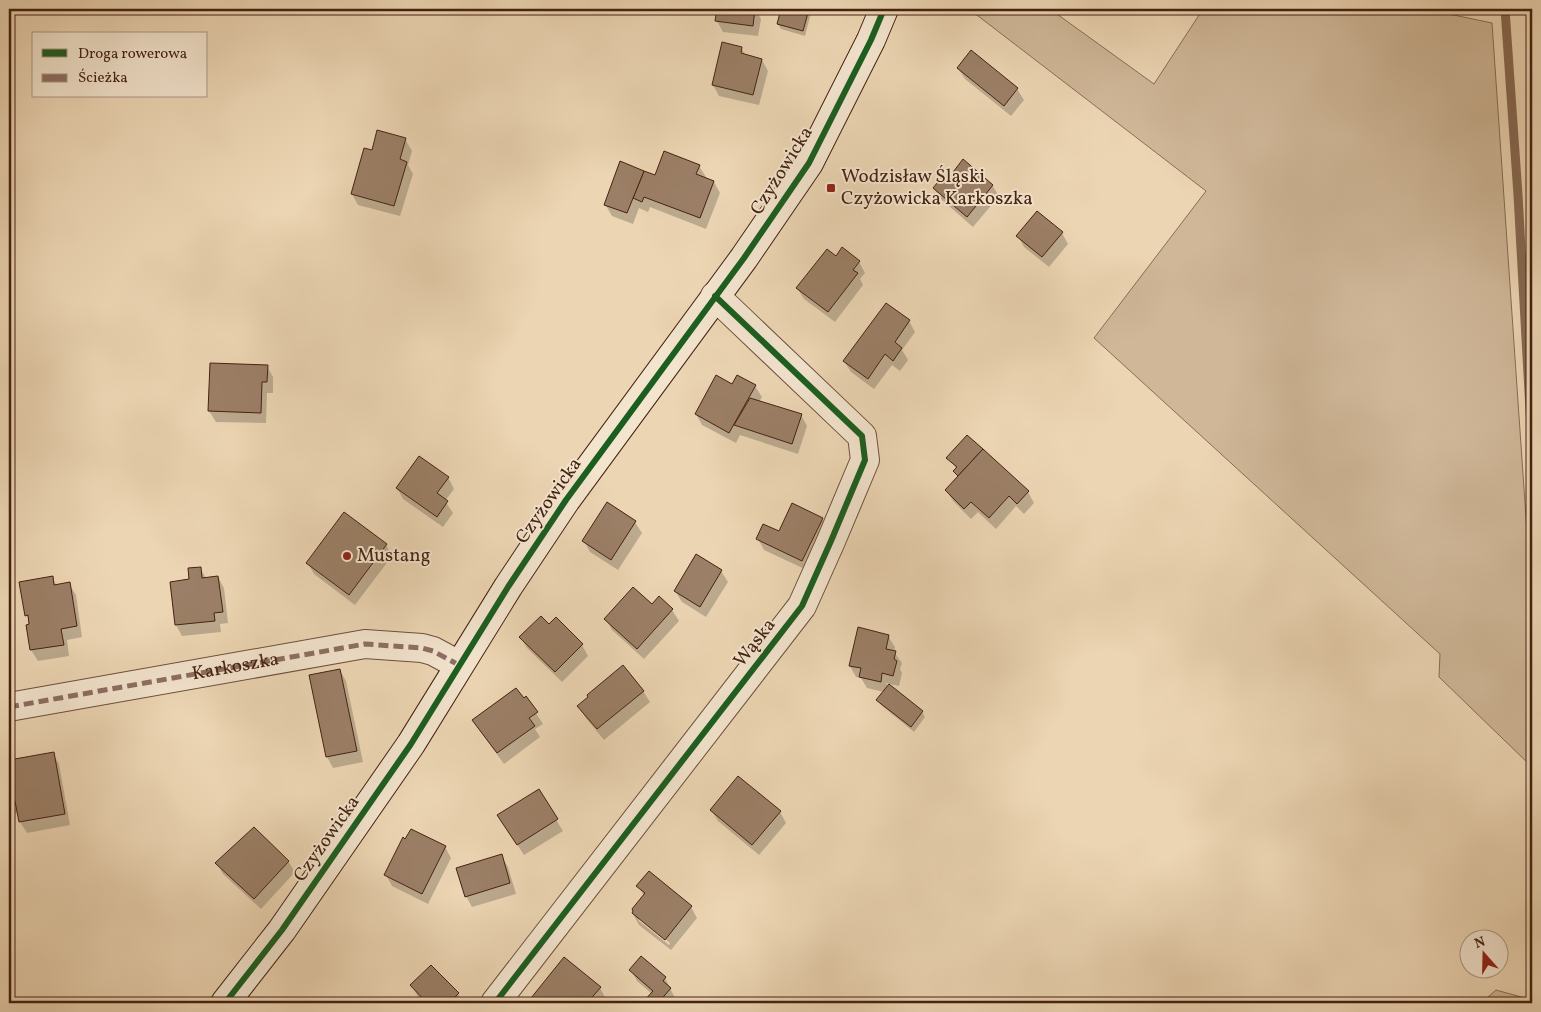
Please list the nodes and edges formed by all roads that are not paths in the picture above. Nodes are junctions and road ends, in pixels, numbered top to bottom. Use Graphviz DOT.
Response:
graph roads {
  1 [pos="884,9"];
  2 [pos="715,296"];
  3 [pos="460,665"];
  4 [pos="9,707"];
  5 [pos="225,1003"];
  6 [pos="495,1003"];
  1 -- 2 [label="street, Czyżowicka"];
  2 -- 3 [label="street, Czyżowicka"];
  2 -- 6 [label="street, Wąska"];
  3 -- 4 [label="street, Karkoszka"];
  3 -- 5 [label="street, Czyżowicka"];
}
